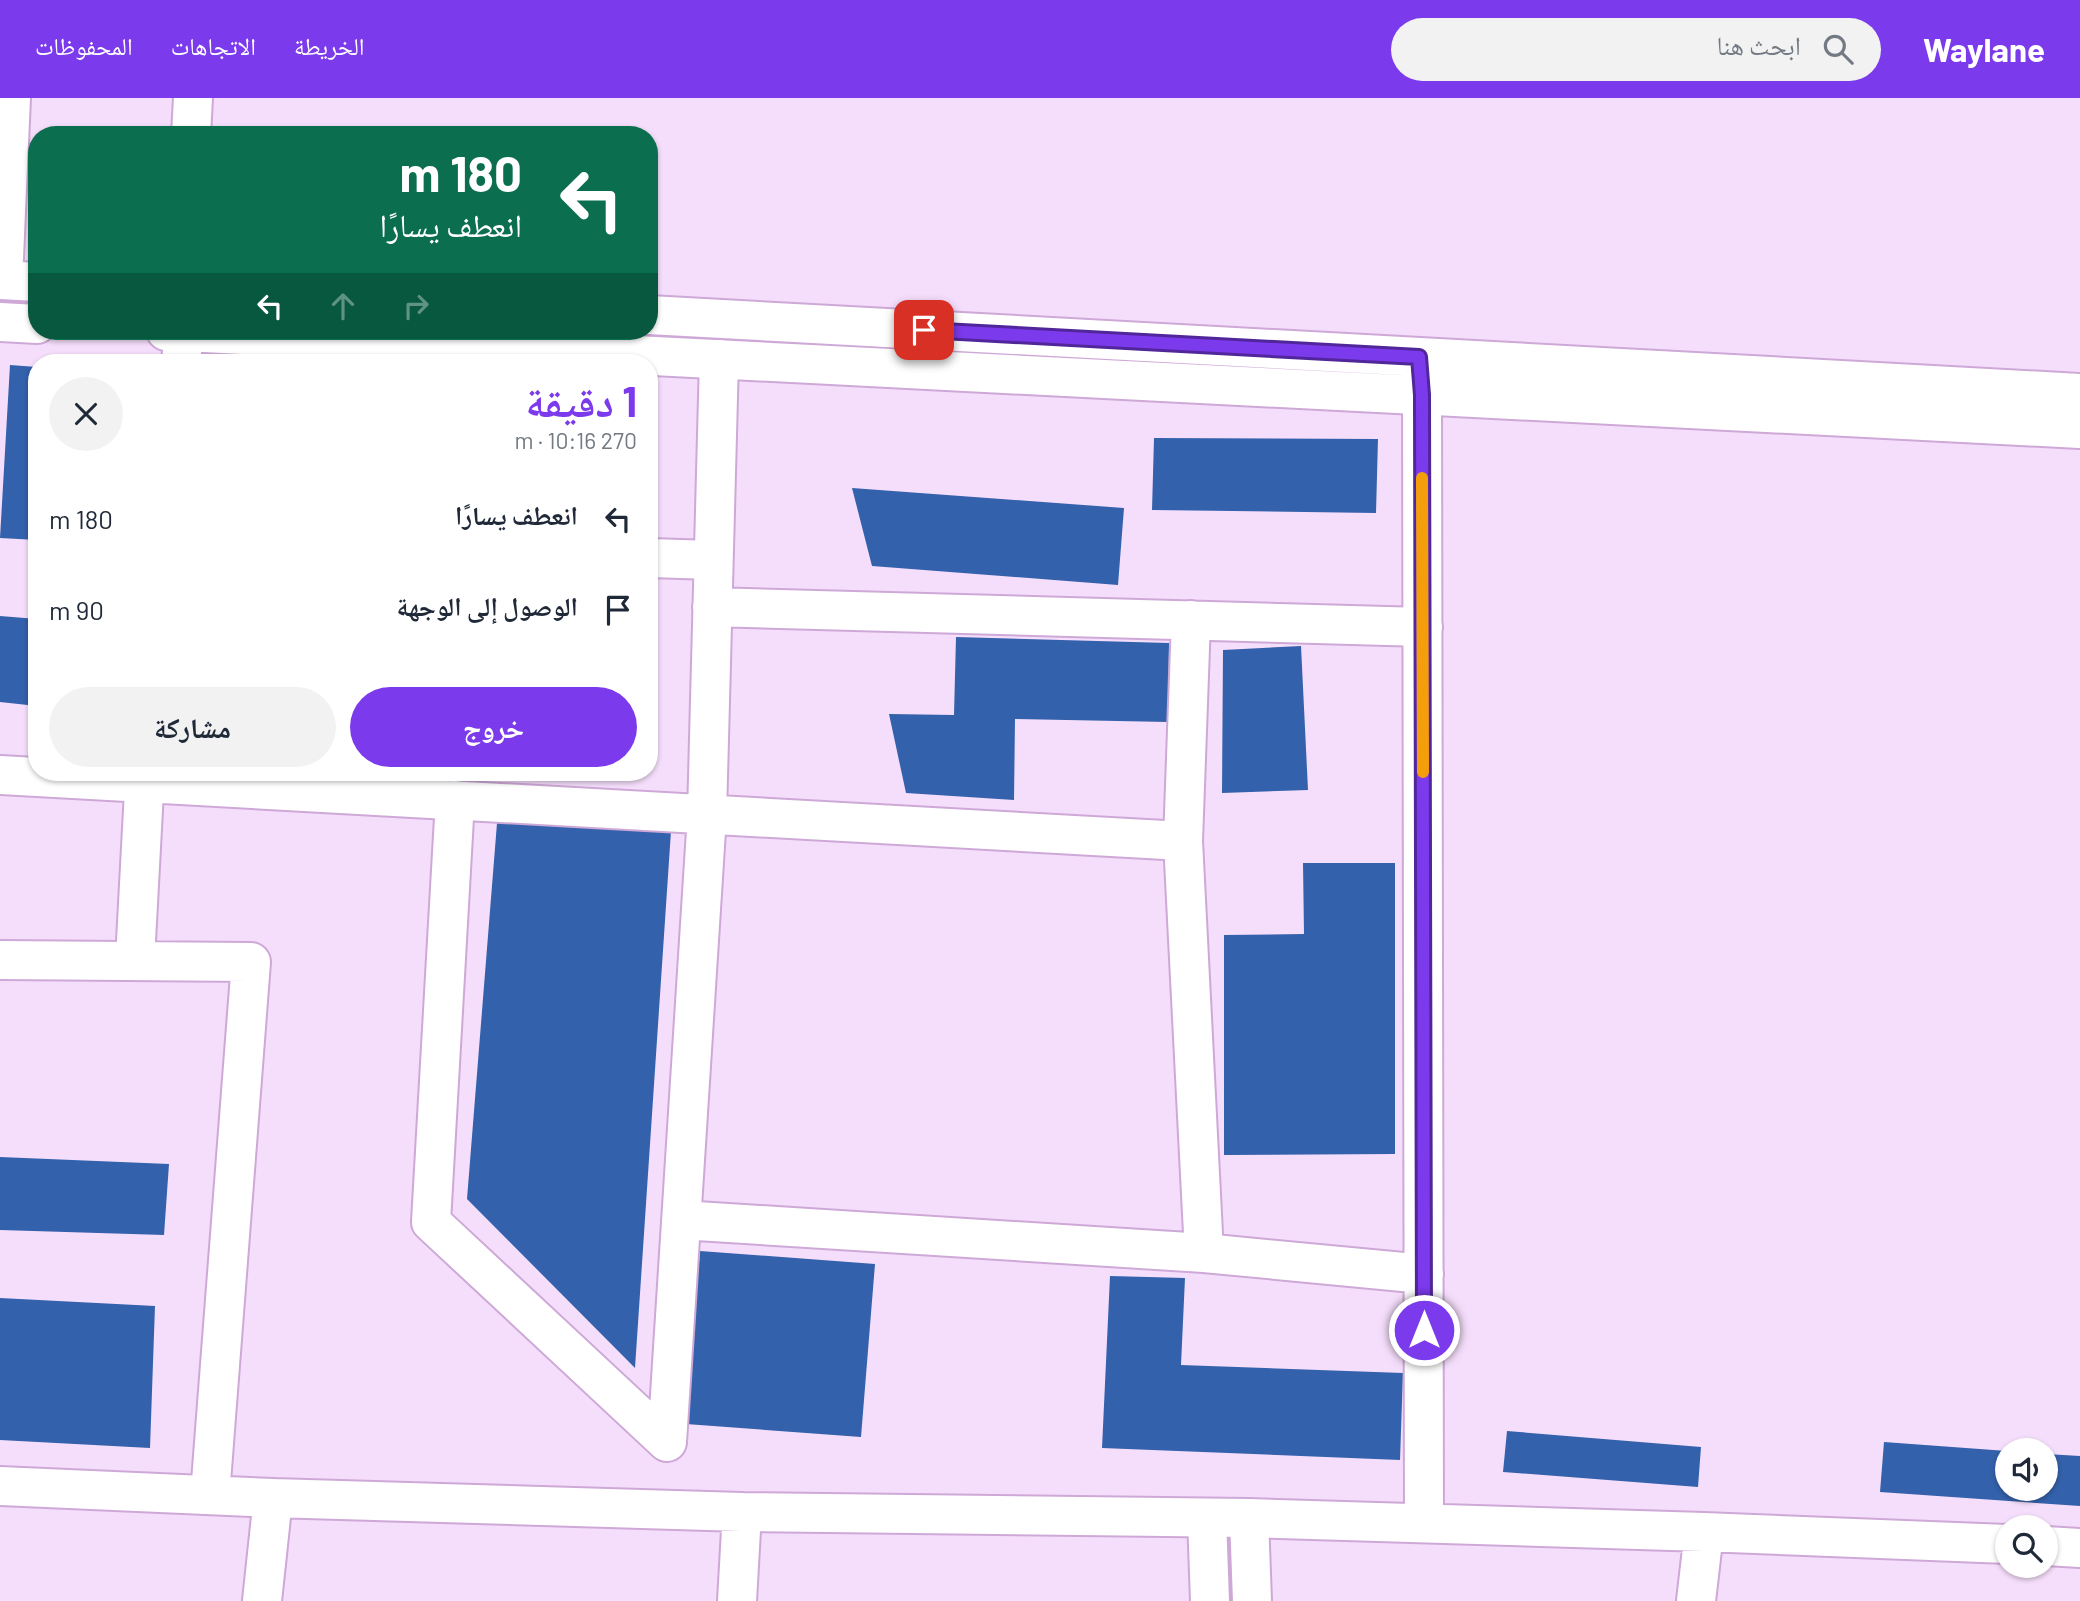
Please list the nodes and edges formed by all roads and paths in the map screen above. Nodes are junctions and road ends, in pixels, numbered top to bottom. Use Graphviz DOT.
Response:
graph roads {
  1 [pos="11,98"];
  2 [pos="193,98"];
  3 [pos="191,126"];
  4 [pos="13,281"];
  5 [pos="658,316"];
  6 [pos="0,322"];
  7 [pos="28,324"];
  8 [pos="269,340"];
  9 [pos="407,353"];
  10 [pos="459,354"];
  11 [pos="1419,357"];
  12 [pos="658,358"];
  13 [pos="719,359"];
  14 [pos="2080,393"];
  15 [pos="1422,395"];
  16 [pos="2080,429"];
  17 [pos="658,558"];
  18 [pos="713,560"];
  19 [pos="712,607"];
  20 [pos="1191,620"];
  21 [pos="1423,627"];
  22 [pos="0,775"];
  23 [pos="28,776"];
  24 [pos="144,781"];
  25 [pos="260,781"];
  26 [pos="375,784"];
  27 [pos="455,800"];
  28 [pos="707,815"];
  29 [pos="1183,841"];
  30 [pos="0,960"];
  31 [pos="135,960"];
  32 [pos="681,1220"];
  33 [pos="1204,1253"];
  34 [pos="1424,1274"];
  35 [pos="0,1486"];
  36 [pos="210,1495"];
  37 [pos="273,1497"];
  38 [pos="742,1512"];
  39 [pos="1207,1517"];
  40 [pos="1249,1518"];
  41 [pos="1424,1523"];
  42 [pos="1704,1532"];
  43 [pos="1995,1544"];
  44 [pos="2058,1547"];
  45 [pos="2080,1548"];
  46 [pos="262,1601"];
  47 [pos="737,1601"];
  48 [pos="1210,1601"];
  49 [pos="1252,1601"];
  50 [pos="1696,1601"];
  1 -- 4 [label="street"];
  2 -- 3 [label="street"];
  5 -- 11 [label="street"];
  6 -- 7 [label="street"];
  8 -- 9 [label="street"];
  9 -- 10 [label="street"];
  11 -- 14 [label="street"];
  11 -- 15 [label="street"];
  12 -- 13 [label="street"];
  13 -- 15 [label="street"];
  13 -- 18 [label="street"];
  15 -- 16 [label="street"];
  15 -- 21 [label="street"];
  17 -- 18 [label="street"];
  18 -- 19 [label="street"];
  19 -- 20 [label="street"];
  19 -- 28 [label="street"];
  20 -- 21 [label="street"];
  20 -- 29 [label="street"];
  21 -- 34 [label="street"];
  22 -- 23 [label="street"];
  24 -- 31 [label="street"];
  25 -- 26 [label="street"];
  26 -- 27 [label="street"];
  27 -- 28 [label="street"];
  27 -- 32 [label="street"];
  28 -- 29 [label="street"];
  28 -- 32 [label="street"];
  29 -- 33 [label="street"];
  30 -- 31 [label="street"];
  31 -- 36 [label="street"];
  32 -- 33 [label="street"];
  33 -- 34 [label="street"];
  34 -- 41 [label="street"];
  35 -- 36 [label="street"];
  36 -- 37 [label="street"];
  37 -- 38 [label="street"];
  37 -- 46 [label="street"];
  38 -- 39 [label="street"];
  38 -- 47 [label="street"];
  39 -- 40 [label="street"];
  39 -- 48 [label="street"];
  40 -- 41 [label="street"];
  40 -- 49 [label="street"];
  41 -- 42 [label="street"];
  42 -- 43 [label="street"];
  42 -- 50 [label="street"];
  44 -- 45 [label="street"];
}
